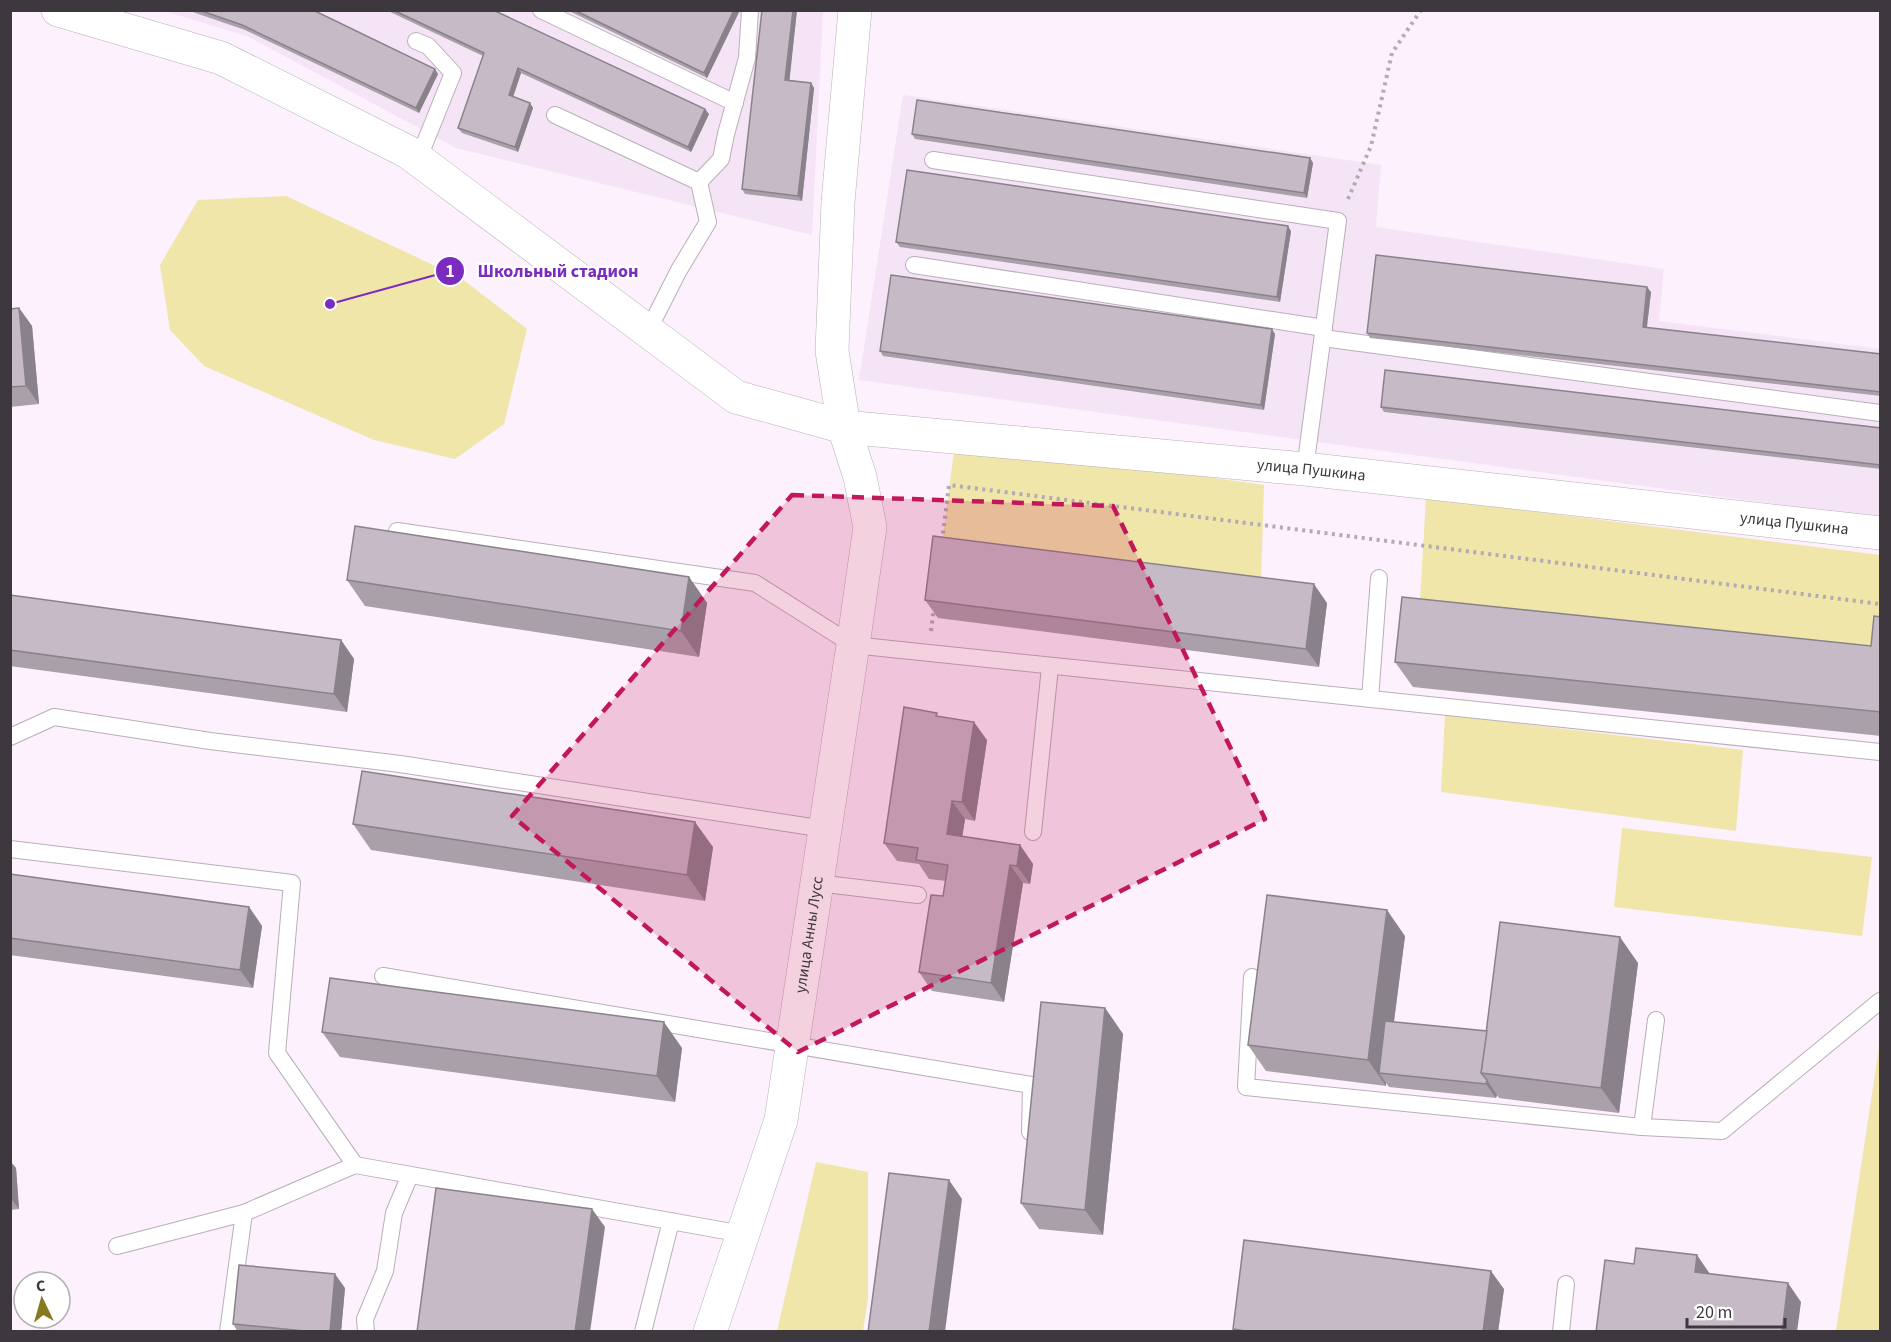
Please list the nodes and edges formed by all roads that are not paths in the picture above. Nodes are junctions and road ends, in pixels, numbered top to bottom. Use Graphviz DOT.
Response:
graph roads {
  1 [pos="58,10"];
  2 [pos="541,10"];
  3 [pos="750,10"];
  4 [pos="855,10"];
  5 [pos="416,41"];
  6 [pos="735,103"];
  7 [pos="555,115"];
  8 [pos="418,160"];
  9 [pos="933,160"];
  10 [pos="699,182"];
  11 [pos="914,265"];
  12 [pos="648,331"];
  13 [pos="1323,333"];
  14 [pos="1881,413"];
  15 [pos="844,427"];
  16 [pos="1305,469"];
  17 [pos="397,531"];
  18 [pos="1881,533"];
  19 [pos="1379,578"];
  20 [pos="853,645"];
  21 [pos="1050,667"];
  22 [pos="1370,699"];
  23 [pos="10,737"];
  24 [pos="1881,752"];
  25 [pos="825,829"];
  26 [pos="1033,832"];
  27 [pos="10,849"];
  28 [pos="817,883"];
  29 [pos="918,895"];
  30 [pos="383,976"];
  31 [pos="1252,977"];
  32 [pos="1881,1001"];
  33 [pos="1656,1020"];
  34 [pos="793,1045"];
  35 [pos="1642,1127"];
  36 [pos="1030,1152"];
  37 [pos="355,1165"];
  38 [pos="410,1175"];
  39 [pos="244,1214"];
  40 [pos="671,1221"];
  41 [pos="743,1234"];
  42 [pos="117,1246"];
  43 [pos="1566,1284"];
  44 [pos="228,1332"];
  45 [pos="366,1332"];
  46 [pos="643,1332"];
  47 [pos="710,1332"];
  48 [pos="1561,1332"];
  1 -- 8 [label="street, улица Пушкина"];
  2 -- 6 [label="lane"];
  3 -- 6 [label="lane"];
  4 -- 15 [label="street"];
  5 -- 8 [label="lane"];
  6 -- 10 [label="lane"];
  7 -- 10 [label="lane"];
  8 -- 12 [label="street, улица Пушкина"];
  9 -- 13 [label="lane"];
  10 -- 12 [label="lane"];
  11 -- 13 [label="lane"];
  12 -- 15 [label="street, улица Пушкина"];
  13 -- 14 [label="lane"];
  13 -- 16 [label="lane"];
  15 -- 16 [label="street, улица Пушкина"];
  15 -- 20 [label="street, улица Анны Лусс"];
  16 -- 18 [label="street, улица Пушкина"];
  17 -- 20 [label="lane"];
  19 -- 22 [label="lane"];
  20 -- 21 [label="lane"];
  20 -- 25 [label="street, улица Анны Лусс"];
  21 -- 22 [label="lane"];
  21 -- 26 [label="lane"];
  22 -- 24 [label="lane"];
  23 -- 25 [label="lane"];
  25 -- 28 [label="street, улица Анны Лусс"];
  27 -- 37 [label="lane"];
  28 -- 29 [label="lane"];
  28 -- 34 [label="street, улица Анны Лусс"];
  30 -- 34 [label="lane"];
  31 -- 35 [label="lane"];
  32 -- 35 [label="lane"];
  33 -- 35 [label="lane"];
  34 -- 36 [label="lane"];
  34 -- 41 [label="street, улица Анны Лусс"];
  37 -- 38 [label="lane"];
  37 -- 39 [label="lane"];
  38 -- 40 [label="lane"];
  38 -- 45 [label="lane"];
  39 -- 42 [label="lane"];
  39 -- 44 [label="lane"];
  40 -- 41 [label="lane"];
  40 -- 46 [label="lane"];
  41 -- 47 [label="street, улица Анны Лусс"];
  43 -- 48 [label="lane"];
}
